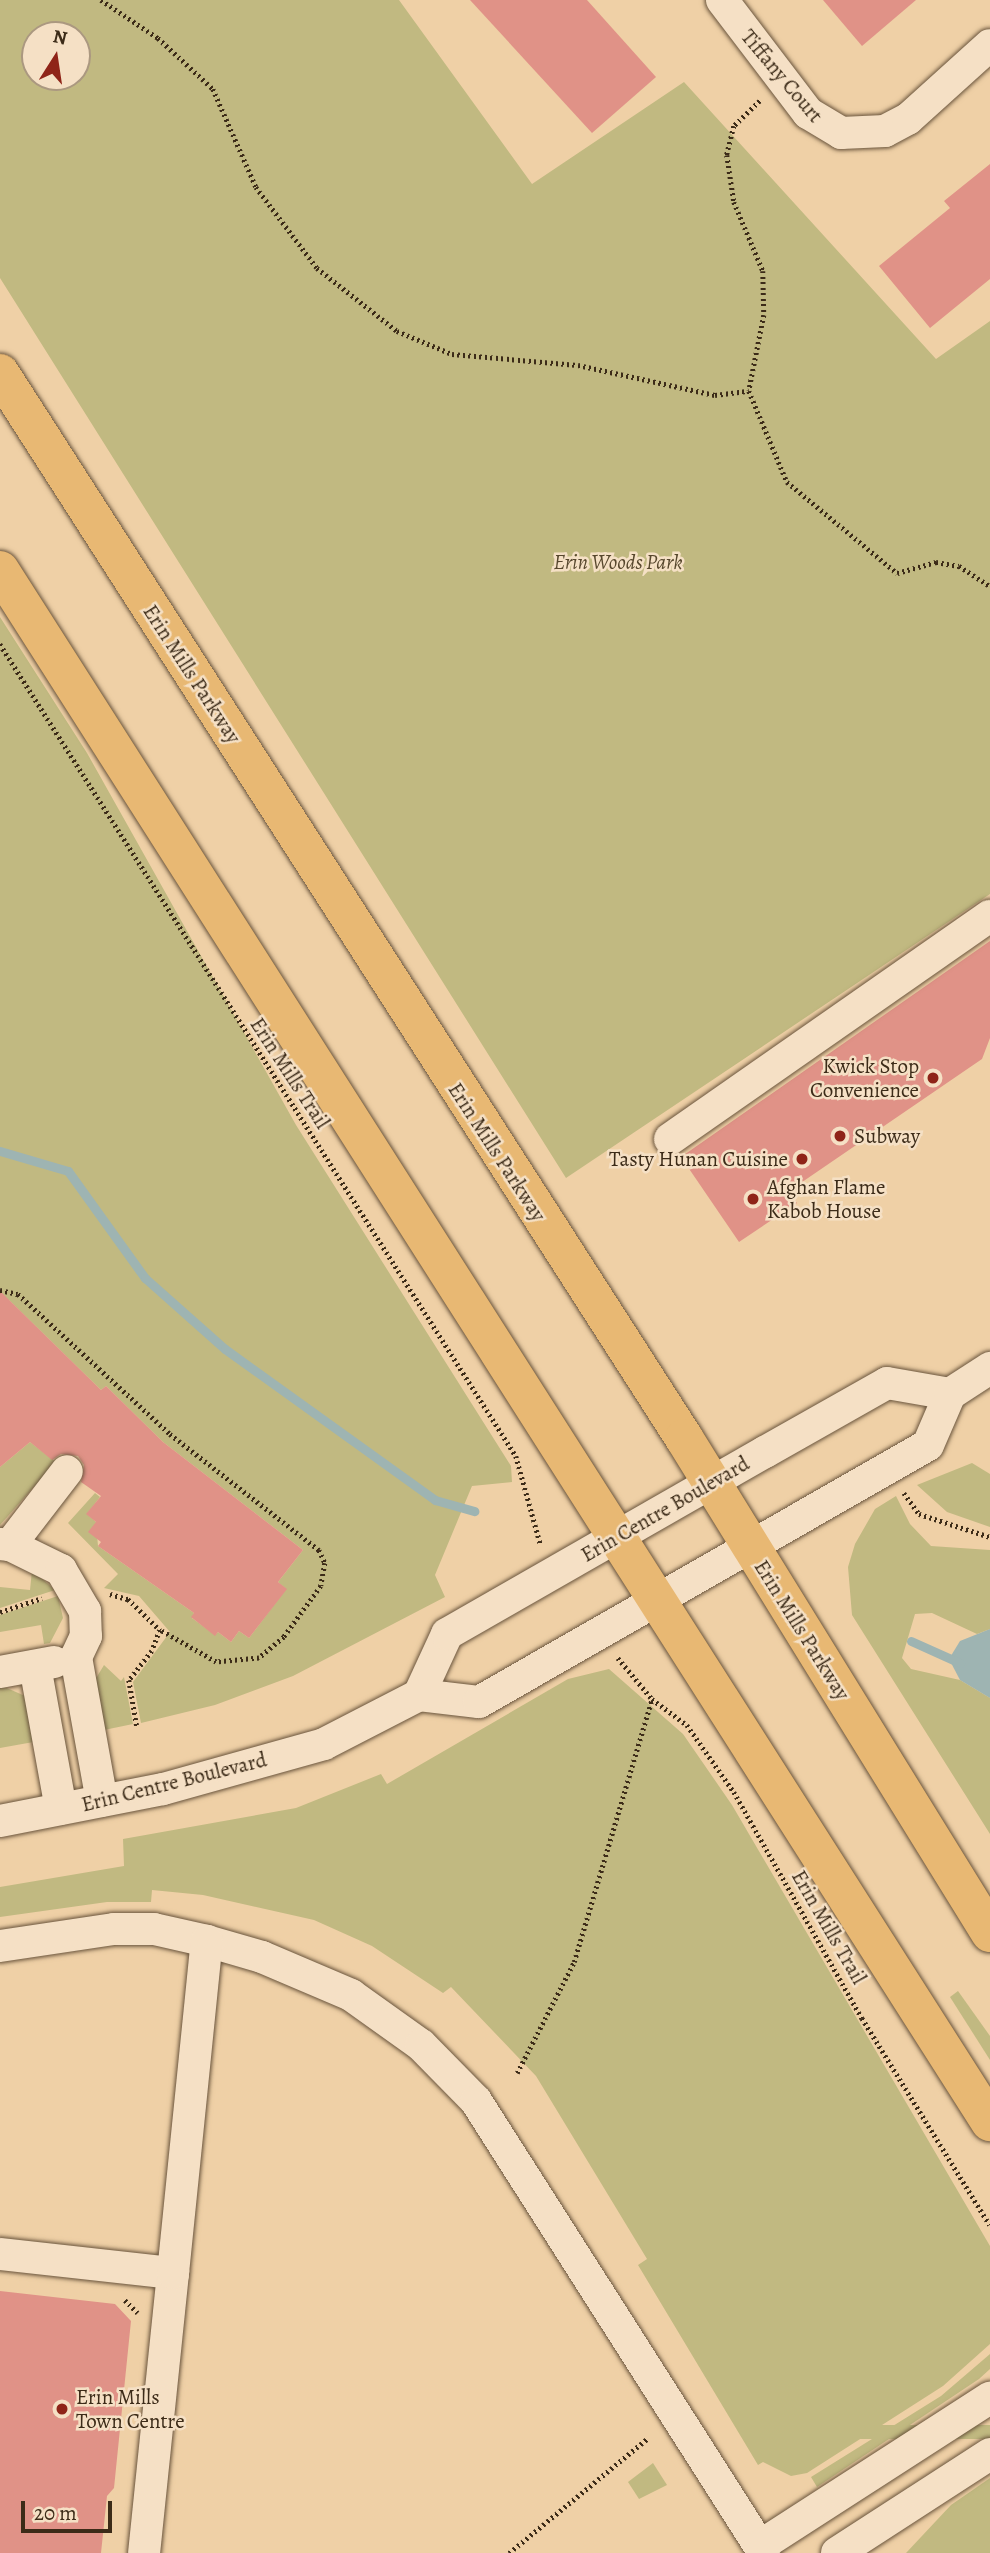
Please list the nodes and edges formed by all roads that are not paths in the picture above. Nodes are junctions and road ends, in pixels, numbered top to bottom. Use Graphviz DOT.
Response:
graph roads {
  1 [pos="722,0"];
  2 [pos="990,45"];
  3 [pos="0,373"];
  4 [pos="0,570"];
  5 [pos="990,916"];
  6 [pos="670,1139"];
  7 [pos="990,1368"];
  8 [pos="950,1394"];
  9 [pos="67,1471"];
  10 [pos="712,1483"];
  11 [pos="617,1537"];
  12 [pos="5,1544"];
  13 [pos="751,1547"];
  14 [pos="658,1600"];
  15 [pos="76,1657"];
  16 [pos="35,1666"];
  17 [pos="0,1672"];
  18 [pos="419,1695"];
  19 [pos="102,1801"];
  20 [pos="61,1809"];
  21 [pos="0,1821"];
  22 [pos="990,1933"];
  23 [pos="207,1941"];
  24 [pos="0,1946"];
  25 [pos="990,2122"];
  26 [pos="0,2254"];
  27 [pos="173,2273"];
  28 [pos="990,2398"];
  29 [pos="990,2455"];
  30 [pos="863,2544"];
  31 [pos="762,2550"];
  32 [pos="144,2553"];
  33 [pos="837,2553"];
  1 -- 2 [label="street, Tiffany Court"];
  3 -- 10 [label="main road, Erin Mills Parkway"];
  4 -- 11 [label="main road"];
  5 -- 6 [label="street"];
  7 -- 8 [label="street"];
  8 -- 10 [label="street, Erin Centre Boulevard"];
  8 -- 13 [label="street"];
  9 -- 12 [label="street"];
  10 -- 11 [label="street, Erin Centre Boulevard"];
  10 -- 13 [label="main road, Erin Mills Parkway"];
  11 -- 14 [label="main road"];
  11 -- 18 [label="street, Erin Centre Boulevard"];
  12 -- 15 [label="street"];
  13 -- 14 [label="street"];
  13 -- 22 [label="main road, Erin Mills Parkway"];
  14 -- 18 [label="street"];
  14 -- 25 [label="main road"];
  15 -- 16 [label="street"];
  15 -- 19 [label="street"];
  16 -- 17 [label="street"];
  16 -- 20 [label="street"];
  18 -- 19 [label="street, Erin Centre Boulevard"];
  19 -- 20 [label="street, Erin Centre Boulevard"];
  20 -- 21 [label="street, Erin Centre Boulevard"];
  23 -- 24 [label="street"];
  23 -- 27 [label="street"];
  23 -- 31 [label="street"];
  26 -- 27 [label="street"];
  27 -- 32 [label="street"];
  28 -- 31 [label="street"];
  29 -- 30 [label="street"];
  30 -- 33 [label="street"];
}
